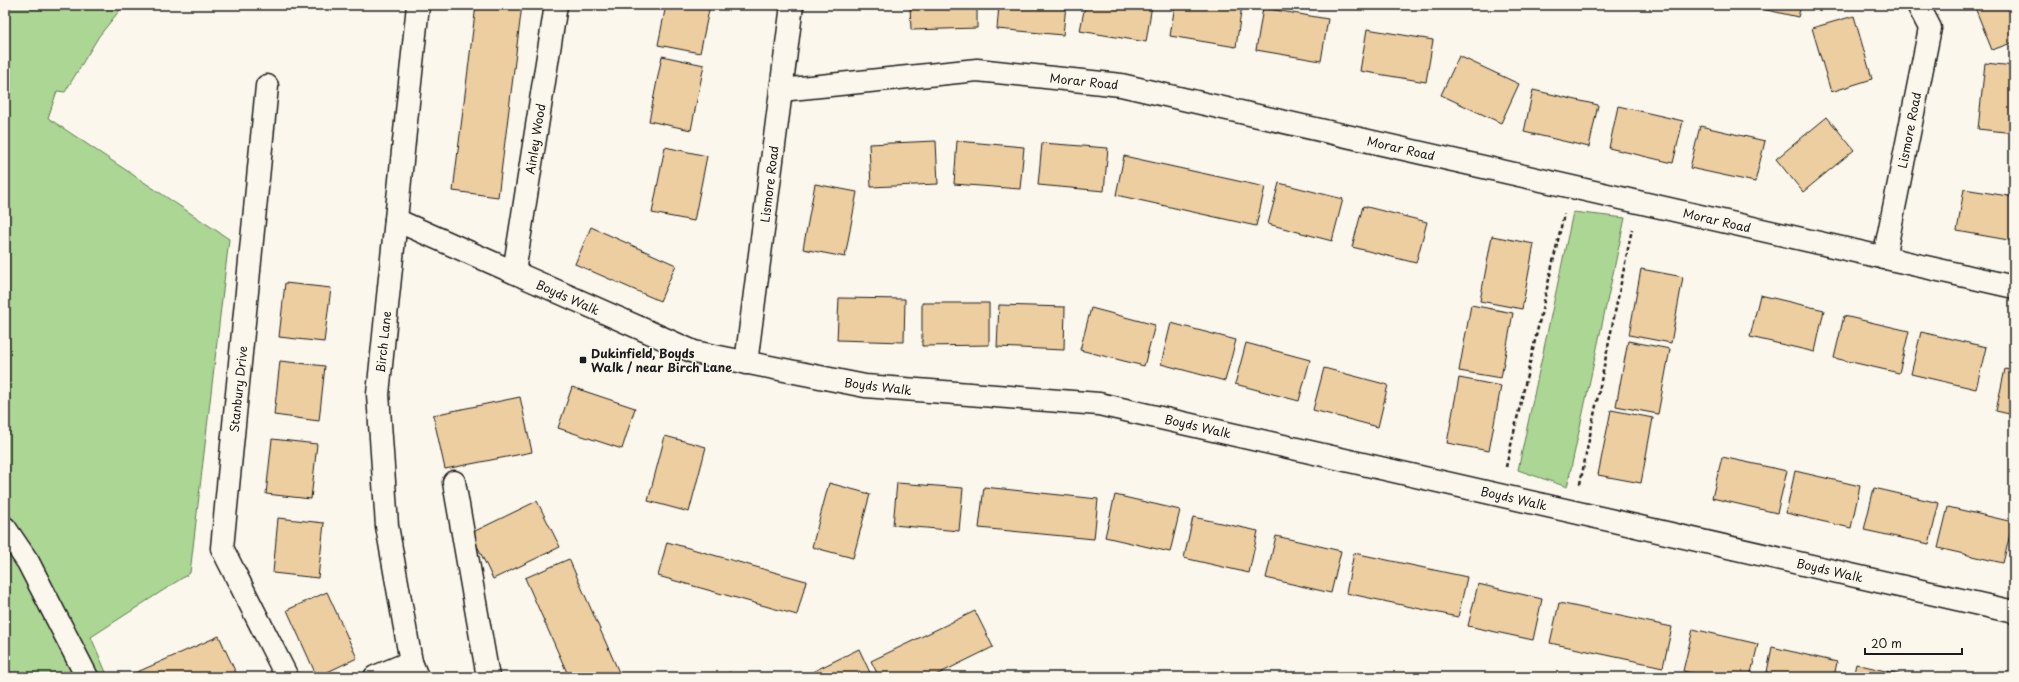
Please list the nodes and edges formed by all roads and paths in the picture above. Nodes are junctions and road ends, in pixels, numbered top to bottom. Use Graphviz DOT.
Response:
graph roads {
  1 [pos="418,5"];
  2 [pos="556,5"];
  3 [pos="792,5"];
  4 [pos="1918,5"];
  5 [pos="267,86"];
  6 [pos="781,90"];
  7 [pos="1570,187"];
  8 [pos="1638,202"];
  9 [pos="396,220"];
  10 [pos="1884,258"];
  11 [pos="514,272"];
  12 [pos="2014,287"];
  13 [pos="746,363"];
  14 [pos="454,482"];
  15 [pos="1500,495"];
  16 [pos="1574,512"];
  17 [pos="5,528"];
  18 [pos="2014,612"];
  19 [pos="414,670"];
  20 [pos="87,677"];
  21 [pos="287,677"];
  22 [pos="375,677"];
  23 [pos="488,677"];
  1 -- 9 [label="street, Birch Lane"];
  2 -- 11 [label="street, Ainley Wood"];
  3 -- 6 [label="street, Lismore Road"];
  4 -- 10 [label="street, Lismore Road"];
  5 -- 21 [label="street, Stanbury Drive"];
  6 -- 7 [label="street, Morar Road"];
  6 -- 13 [label="street, Lismore Road"];
  7 -- 8 [label="street, Morar Road"];
  7 -- 15 [label="path"];
  8 -- 10 [label="street, Morar Road"];
  8 -- 16 [label="path"];
  9 -- 11 [label="street, Boyds Walk"];
  9 -- 19 [label="street, Birch Lane"];
  10 -- 12 [label="street, Morar Road"];
  11 -- 13 [label="street, Boyds Walk"];
  13 -- 15 [label="street, Boyds Walk"];
  14 -- 23 [label="street"];
  15 -- 16 [label="street, Boyds Walk"];
  16 -- 18 [label="street, Boyds Walk"];
  17 -- 20 [label="street"];
  19 -- 22 [label="street"];
}
